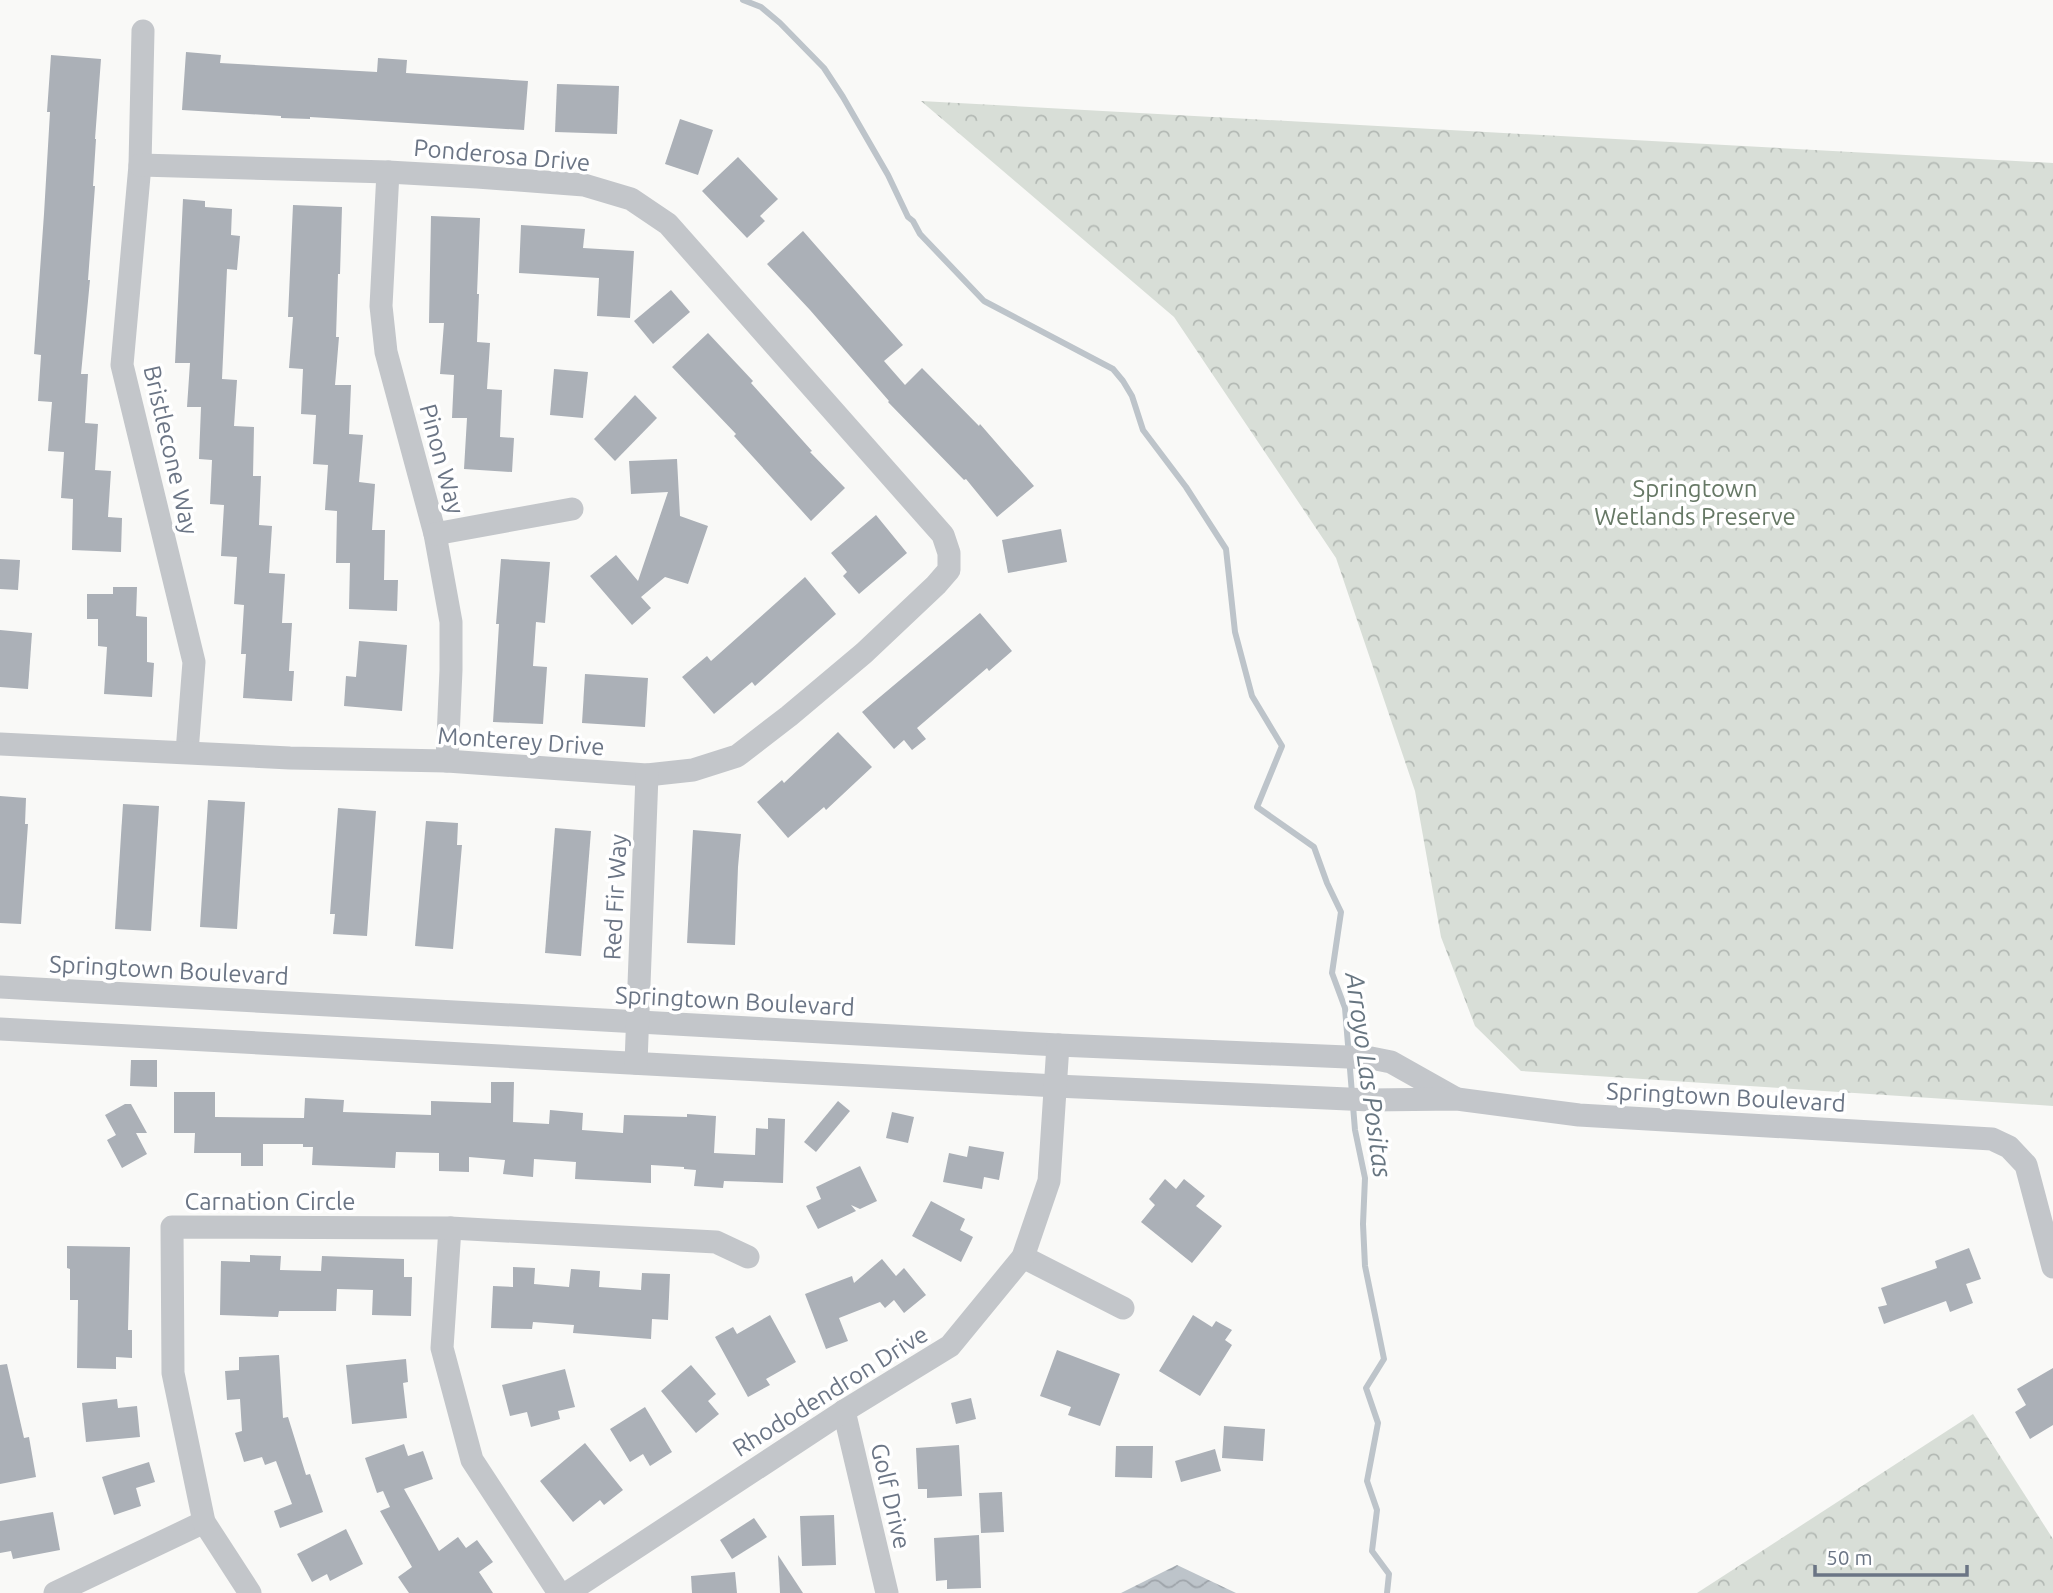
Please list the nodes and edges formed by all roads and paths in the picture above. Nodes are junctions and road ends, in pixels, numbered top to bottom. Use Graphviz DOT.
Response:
graph roads {
  1 [pos="144,31"];
  2 [pos="140,164"];
  3 [pos="388,172"];
  4 [pos="572,509"];
  5 [pos="435,534"];
  6 [pos="948,553"];
  7 [pos="0,744"];
  8 [pos="187,752"];
  9 [pos="447,761"];
  10 [pos="647,775"];
  11 [pos="0,987"];
  12 [pos="638,1022"];
  13 [pos="0,1029"];
  14 [pos="1058,1045"];
  15 [pos="636,1063"];
  16 [pos="1056,1086"];
  17 [pos="1457,1100"];
  18 [pos="450,1228"];
  19 [pos="748,1257"];
  20 [pos="1023,1257"];
  21 [pos="2053,1267"];
  22 [pos="1122,1308"];
  23 [pos="844,1411"];
  24 [pos="204,1522"];
  25 [pos="55,1593"];
  26 [pos="250,1593"];
  27 [pos="559,1593"];
  28 [pos="567,1593"];
  29 [pos="887,1593"];
  1 -- 2 [label="street, Bristlecone Way"];
  2 -- 3 [label="street, Ponderosa Drive"];
  2 -- 8 [label="street, Bristlecone Way"];
  3 -- 5 [label="street, Pinon Way"];
  3 -- 6 [label="street, Ponderosa Drive"];
  4 -- 5 [label="street"];
  5 -- 9 [label="street, Pinon Way"];
  6 -- 10 [label="street, Monterey Drive"];
  7 -- 8 [label="street, Monterey Drive"];
  8 -- 9 [label="street, Monterey Drive"];
  9 -- 10 [label="street, Monterey Drive"];
  10 -- 12 [label="street, Red Fir Way"];
  11 -- 12 [label="street, Springtown Boulevard"];
  12 -- 14 [label="street, Springtown Boulevard"];
  12 -- 15 [label="street, Red Fir Way"];
  13 -- 15 [label="street, Springtown Boulevard"];
  14 -- 16 [label="street, Rhododendron Drive"];
  14 -- 17 [label="street, Springtown Boulevard"];
  15 -- 16 [label="street, Springtown Boulevard"];
  16 -- 17 [label="street, Springtown Boulevard"];
  16 -- 20 [label="street, Rhododendron Drive"];
  17 -- 21 [label="street, Springtown Boulevard"];
  18 -- 19 [label="street, Carnation Circle"];
  18 -- 24 [label="street, Carnation Circle"];
  18 -- 27 [label="street"];
  20 -- 22 [label="street"];
  20 -- 23 [label="street, Rhododendron Drive"];
  23 -- 28 [label="street, Rhododendron Drive"];
  23 -- 29 [label="street, Golf Drive"];
  24 -- 25 [label="street"];
  24 -- 26 [label="street, Carnation Circle"];
}
